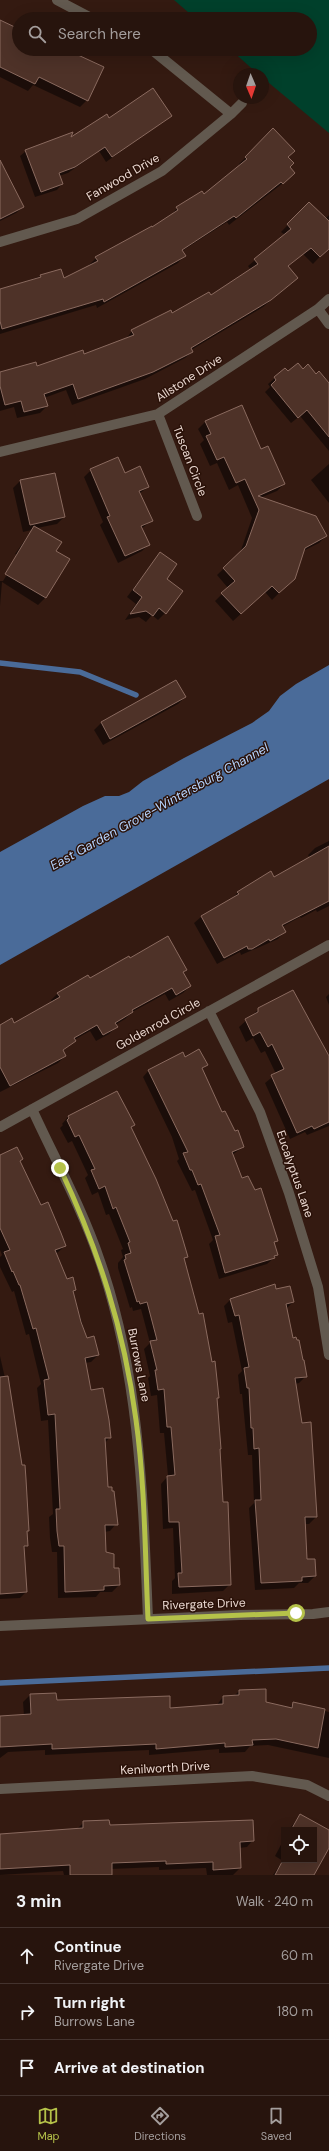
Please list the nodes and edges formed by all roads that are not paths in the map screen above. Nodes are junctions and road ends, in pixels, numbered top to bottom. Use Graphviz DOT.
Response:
graph roads {
  1 [pos="57,0"];
  2 [pos="80,12"];
  3 [pos="160,56"];
  4 [pos="240,104"];
  5 [pos="231,114"];
  6 [pos="0,242"];
  7 [pos="329,299"];
  8 [pos="318,309"];
  9 [pos="329,324"];
  10 [pos="158,414"];
  11 [pos="0,452"];
  12 [pos="197,516"];
  13 [pos="329,945"];
  14 [pos="209,1011"];
  15 [pos="32,1109"];
  16 [pos="0,1127"];
  17 [pos="329,1355"];
  18 [pos="329,1612"];
  19 [pos="148,1619"];
  20 [pos="0,1626"];
  21 [pos="0,1789"];
  22 [pos="329,1796"];
  1 -- 2 [label="street"];
  3 -- 5 [label="street"];
  4 -- 5 [label="street, Fanwood Drive"];
  5 -- 6 [label="street, Fanwood Drive"];
  7 -- 8 [label="street, Allstone Drive"];
  8 -- 9 [label="street"];
  8 -- 10 [label="street, Allstone Drive"];
  10 -- 11 [label="street, Allstone Drive"];
  10 -- 12 [label="street, Tuscan Circle"];
  13 -- 14 [label="street, Goldenrod Circle"];
  14 -- 15 [label="street, Goldenrod Circle"];
  14 -- 17 [label="street, Eucalyptus Lane"];
  15 -- 16 [label="street, Goldenrod Circle"];
  15 -- 19 [label="street, Burrows Lane"];
  18 -- 19 [label="street, Rivergate Drive"];
  19 -- 20 [label="street, Rivergate Drive"];
  21 -- 22 [label="street, Kenilworth Drive"];
}
